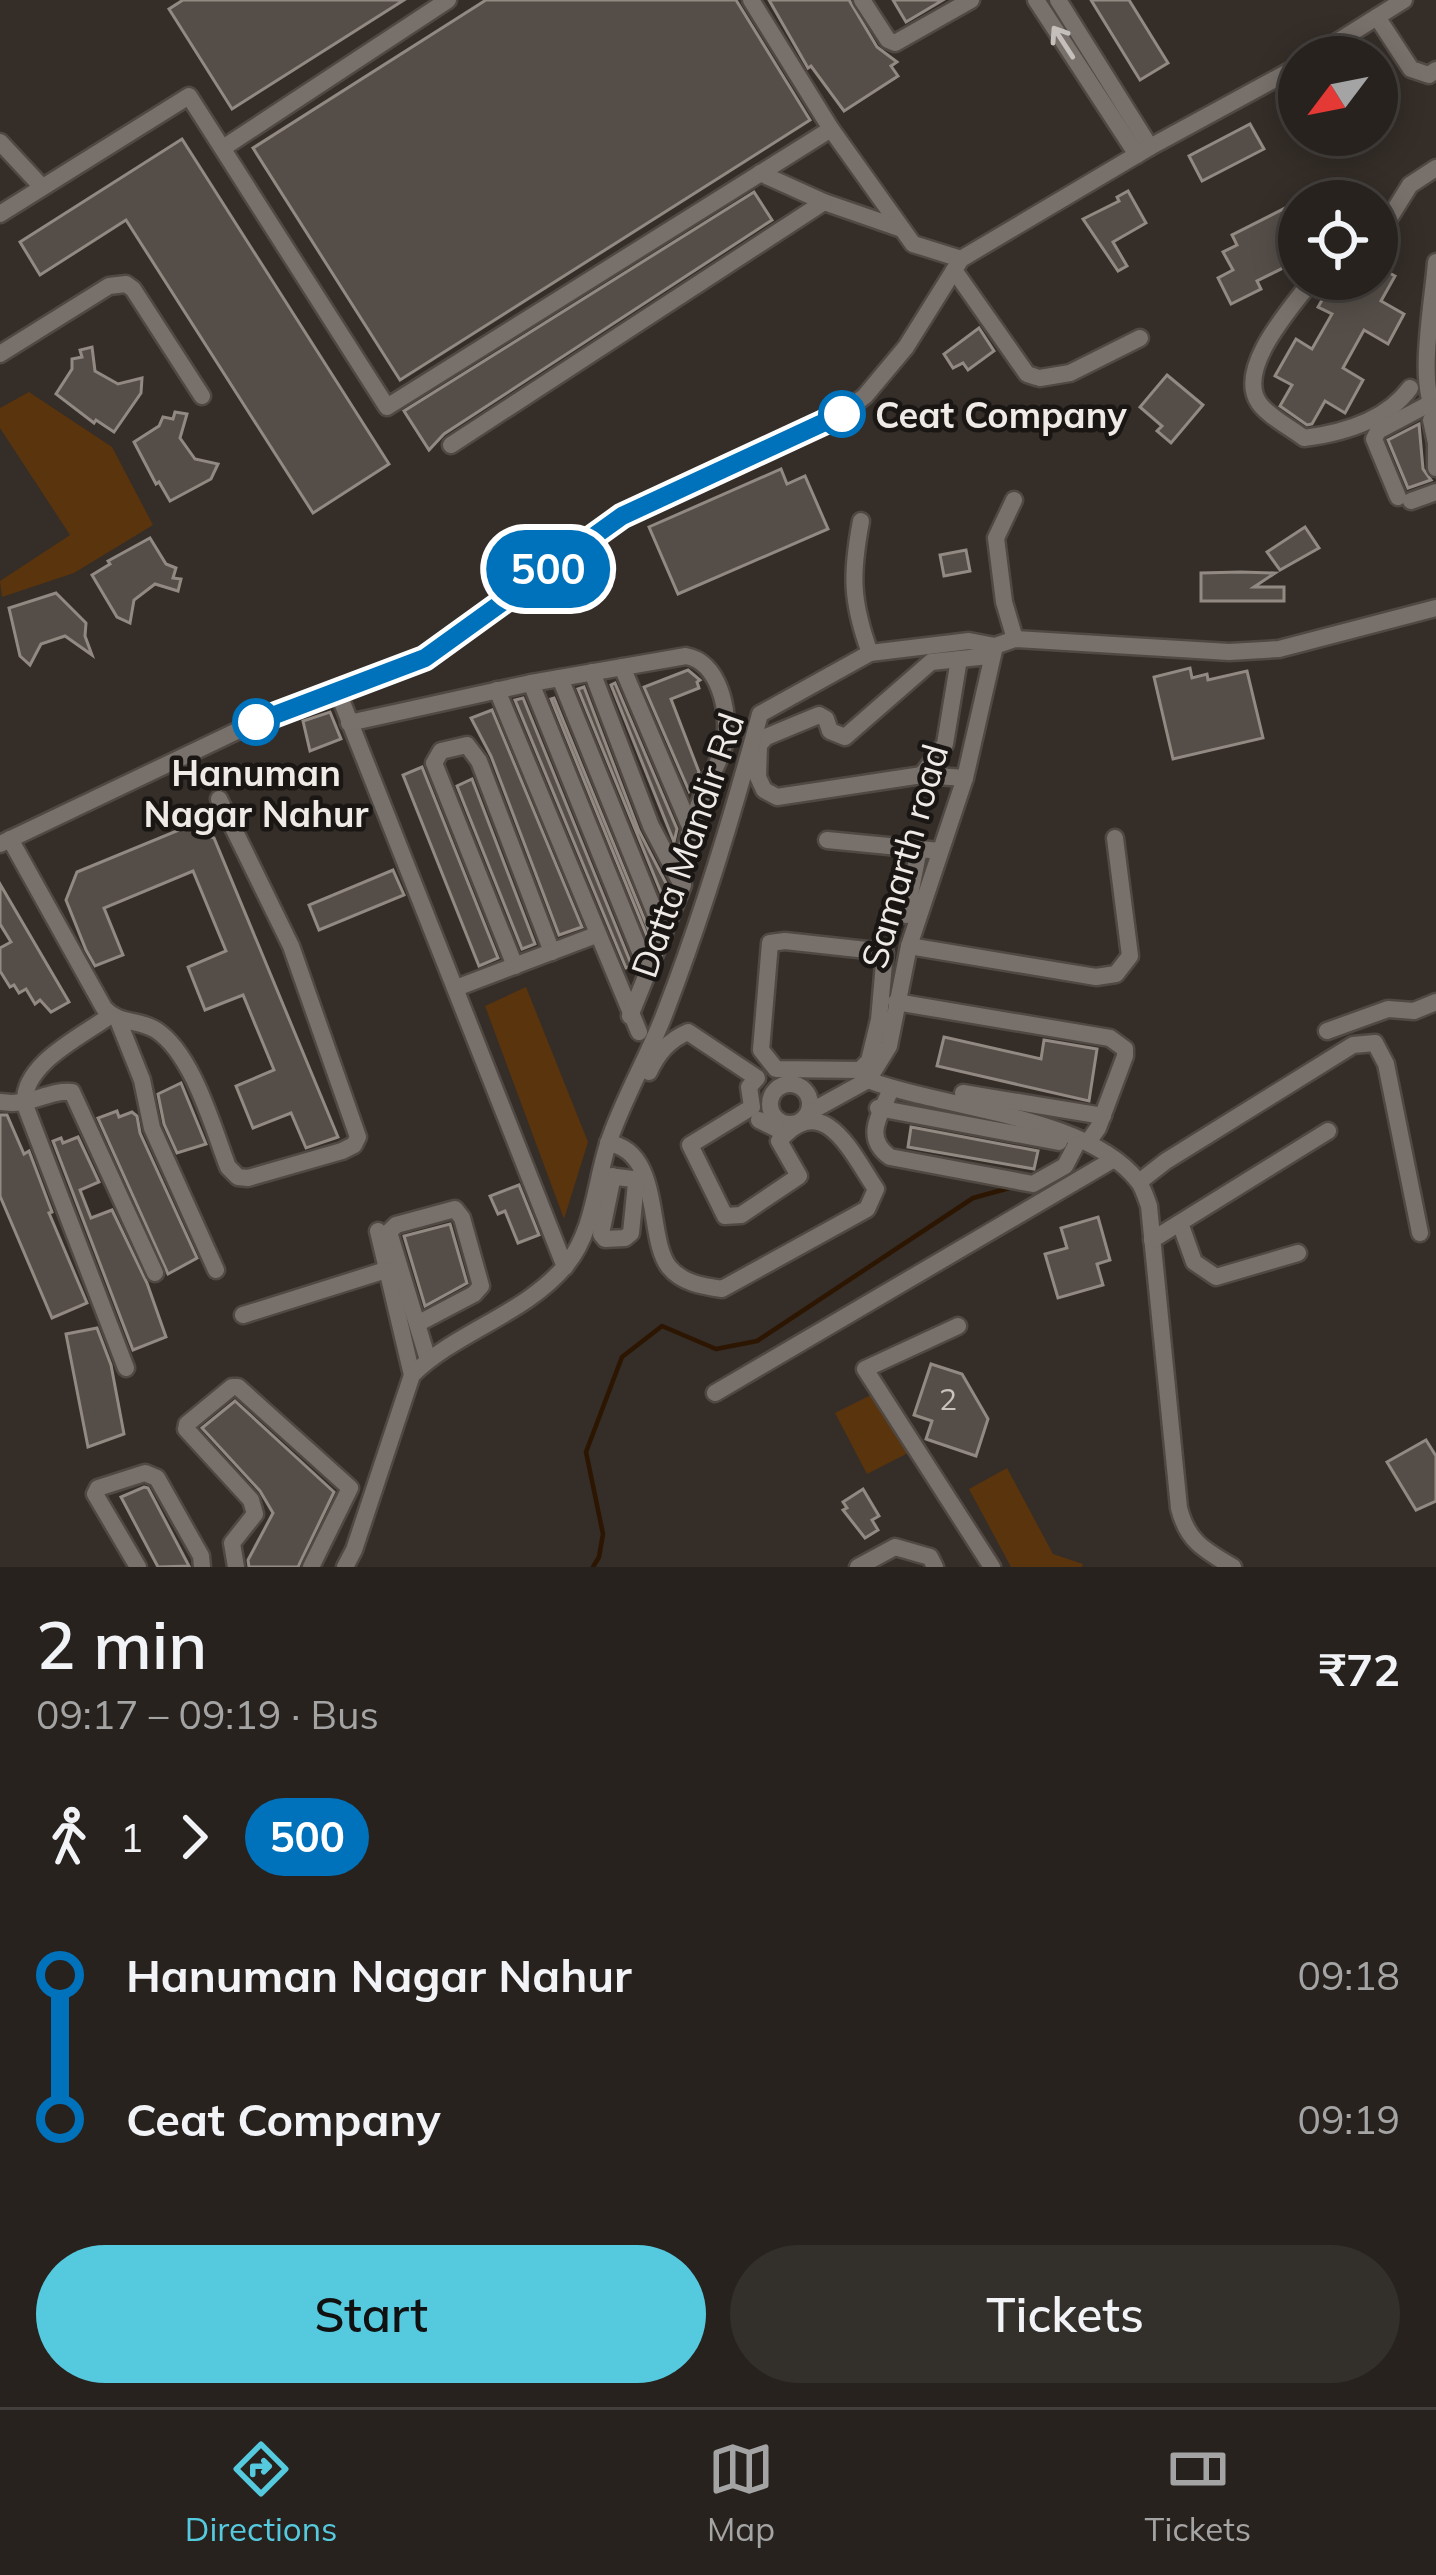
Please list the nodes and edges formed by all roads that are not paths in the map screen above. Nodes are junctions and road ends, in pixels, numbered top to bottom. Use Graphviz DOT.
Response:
graph roads {
  1 [pos="448,0"];
  2 [pos="751,0"];
  3 [pos="862,0"];
  4 [pos="971,0"];
  5 [pos="1036,0"];
  6 [pos="1058,0"];
  7 [pos="1404,0"];
  8 [pos="1377,17"];
  9 [pos="1347,36"];
  10 [pos="1436,70"];
  11 [pos="1278,77"];
  12 [pos="831,129"];
  13 [pos="0,142"];
  14 [pos="223,148"];
  15 [pos="1143,151"];
  16 [pos="1436,168"];
  17 [pos="760,172"];
  18 [pos="42,187"];
  19 [pos="824,202"];
  20 [pos="1398,204"];
  21 [pos="0,214"];
  22 [pos="901,229"];
  23 [pos="1436,262"];
  24 [pos="957,265"];
  25 [pos="1435,295"];
  26 [pos="1298,300"];
  27 [pos="1140,338"];
  28 [pos="0,354"];
  29 [pos="1410,388"];
  30 [pos="202,396"];
  31 [pos="1434,410"];
  32 [pos="1436,444"];
  33 [pos="451,445"];
  34 [pos="1436,468"];
  35 [pos="1436,493"];
  36 [pos="1014,500"];
  37 [pos="860,520"];
  38 [pos="1436,608"];
  39 [pos="1015,638"];
  40 [pos="992,651"];
  41 [pos="869,652"];
  42 [pos="959,659"];
  43 [pos="622,667"];
  44 [pos="592,672"];
  45 [pos="560,678"];
  46 [pos="531,682"];
  47 [pos="497,690"];
  48 [pos="338,692"];
  49 [pos="349,723"];
  50 [pos="922,775"];
  51 [pos="965,778"];
  52 [pos="218,799"];
  53 [pos="691,829"];
  54 [pos="1115,838"];
  55 [pos="827,840"];
  56 [pos="5,842"];
  57 [pos="919,849"];
  58 [pos="940,851"];
  59 [pos="683,885"];
  60 [pos="908,927"];
  61 [pos="596,935"];
  62 [pos="664,935"];
  63 [pos="552,952"];
  64 [pos="515,966"];
  65 [pos="649,974"];
  66 [pos="456,988"];
  67 [pos="1436,1002"];
  68 [pos="889,1014"];
  69 [pos="114,1018"];
  70 [pos="1327,1031"];
  71 [pos="868,1080"];
  72 [pos="891,1089"];
  73 [pos="750,1090"];
  74 [pos="770,1098"];
  75 [pos="0,1102"];
  76 [pos="25,1106"];
  77 [pos="961,1107"];
  78 [pos="877,1108"];
  79 [pos="813,1115"];
  80 [pos="1103,1115"];
  81 [pos="759,1120"];
  82 [pos="1328,1131"];
  83 [pos="785,1133"];
  84 [pos="615,1139"];
  85 [pos="1086,1145"];
  86 [pos="1114,1160"];
  87 [pos="1070,1174"];
  88 [pos="1139,1182"];
  89 [pos="1180,1223"];
  90 [pos="378,1231"];
  91 [pos="1420,1233"];
  92 [pos="1152,1240"];
  93 [pos="1298,1253"];
  94 [pos="565,1267"];
  95 [pos="216,1270"];
  96 [pos="386,1270"];
  97 [pos="155,1273"];
  98 [pos="243,1315"];
  99 [pos="417,1324"];
  100 [pos="958,1325"];
  101 [pos="428,1360"];
  102 [pos="126,1368"];
  103 [pos="412,1375"];
  104 [pos="715,1393"];
  105 [pos="375,1485"];
  106 [pos="350,1489"];
  107 [pos="138,1567"];
  108 [pos="202,1567"];
  109 [pos="236,1567"];
  110 [pos="310,1567"];
  111 [pos="345,1567"];
  112 [pos="858,1567"];
  113 [pos="935,1567"];
  114 [pos="992,1567"];
  115 [pos="1232,1567"];
  1 -- 14 [label="street"];
  2 -- 12 [label="street"];
  3 -- 4 [label="street"];
  15 -- 5 [label="street, one-way"];
  6 -- 15 [label="street"];
  7 -- 8 [label="street"];
  8 -- 9 [label="street"];
  8 -- 10 [label="street"];
  11 -- 15 [label="street"];
  12 -- 17 [label="street"];
  12 -- 22 [label="street"];
  13 -- 18 [label="street"];
  14 -- 17 [label="street"];
  14 -- 18 [label="street"];
  15 -- 24 [label="street"];
  16 -- 20 [label="street"];
  17 -- 19 [label="street"];
  18 -- 21 [label="street"];
  19 -- 22 [label="street"];
  19 -- 33 [label="street"];
  22 -- 24 [label="street"];
  23 -- 25 [label="street"];
  24 -- 27 [label="street"];
  24 -- 48 [label="street"];
  25 -- 31 [label="street"];
  26 -- 29 [label="street"];
  28 -- 30 [label="street"];
  31 -- 32 [label="street"];
  31 -- 35 [label="street"];
  32 -- 34 [label="street"];
  36 -- 39 [label="street"];
  37 -- 41 [label="street"];
  38 -- 39 [label="street, Datta Mandir Rd"];
  39 -- 40 [label="street, Datta Mandir Rd"];
  40 -- 41 [label="street, Datta Mandir Rd"];
  40 -- 42 [label="street"];
  40 -- 51 [label="street, Samarth road"];
  41 -- 84 [label="street, Datta Mandir Rd"];
  42 -- 50 [label="street"];
  42 -- 50 [label="street"];
  43 -- 44 [label="street"];
  43 -- 53 [label="street"];
  43 -- 53 [label="street"];
  44 -- 45 [label="street"];
  44 -- 59 [label="street"];
  45 -- 46 [label="street"];
  45 -- 62 [label="street"];
  46 -- 47 [label="street"];
  46 -- 65 [label="street"];
  47 -- 49 [label="street"];
  47 -- 61 [label="street"];
  48 -- 49 [label="street"];
  48 -- 56 [label="street"];
  49 -- 66 [label="street"];
  50 -- 51 [label="street"];
  51 -- 58 [label="street, Samarth road"];
  52 -- 69 [label="street"];
  53 -- 59 [label="street"];
  54 -- 60 [label="street"];
  55 -- 57 [label="street"];
  56 -- 69 [label="street"];
  57 -- 58 [label="street"];
  57 -- 60 [label="street"];
  58 -- 60 [label="street, Samarth road"];
  59 -- 62 [label="street"];
  60 -- 68 [label="street, Samarth road"];
  61 -- 63 [label="street"];
  61 -- 65 [label="street"];
  62 -- 65 [label="street"];
  63 -- 64 [label="street"];
  63 -- 64 [label="street"];
  64 -- 66 [label="street"];
  66 -- 94 [label="street"];
  67 -- 70 [label="street"];
  68 -- 68 [label="street"];
  68 -- 71 [label="street, Samarth road"];
  68 -- 80 [label="street"];
  69 -- 76 [label="street"];
  69 -- 95 [label="street"];
  71 -- 72 [label="street"];
  71 -- 79 [label="street"];
  72 -- 77 [label="street"];
  72 -- 78 [label="street"];
  73 -- 74 [label="street"];
  73 -- 83 [label="street"];
  73 -- 84 [label="street"];
  74 -- 79 [label="street"];
  74 -- 79 [label="street"];
  75 -- 76 [label="street"];
  76 -- 97 [label="street"];
  76 -- 102 [label="street"];
  77 -- 78 [label="street"];
  77 -- 80 [label="street"];
  77 -- 85 [label="street"];
  78 -- 87 [label="street"];
  79 -- 83 [label="street"];
  79 -- 84 [label="street"];
  80 -- 85 [label="street"];
  81 -- 83 [label="street"];
  82 -- 89 [label="street"];
  84 -- 94 [label="street, Datta Mandir Rd"];
  85 -- 86 [label="street"];
  85 -- 87 [label="street"];
  86 -- 87 [label="street"];
  86 -- 88 [label="street"];
  87 -- 104 [label="street"];
  88 -- 91 [label="street"];
  88 -- 92 [label="street"];
  89 -- 92 [label="street"];
  89 -- 93 [label="street"];
  90 -- 96 [label="street"];
  92 -- 115 [label="street"];
  94 -- 101 [label="street, Datta Mandir Rd"];
  96 -- 98 [label="street"];
  96 -- 103 [label="street"];
  99 -- 99 [label="street"];
  99 -- 101 [label="street"];
  100 -- 114 [label="street"];
  101 -- 103 [label="street, Datta Mandir Rd"];
  103 -- 105 [label="street"];
  105 -- 106 [label="street"];
  105 -- 111 [label="street"];
  106 -- 109 [label="street"];
  106 -- 110 [label="street"];
  107 -- 108 [label="street"];
  112 -- 113 [label="street"];
}
